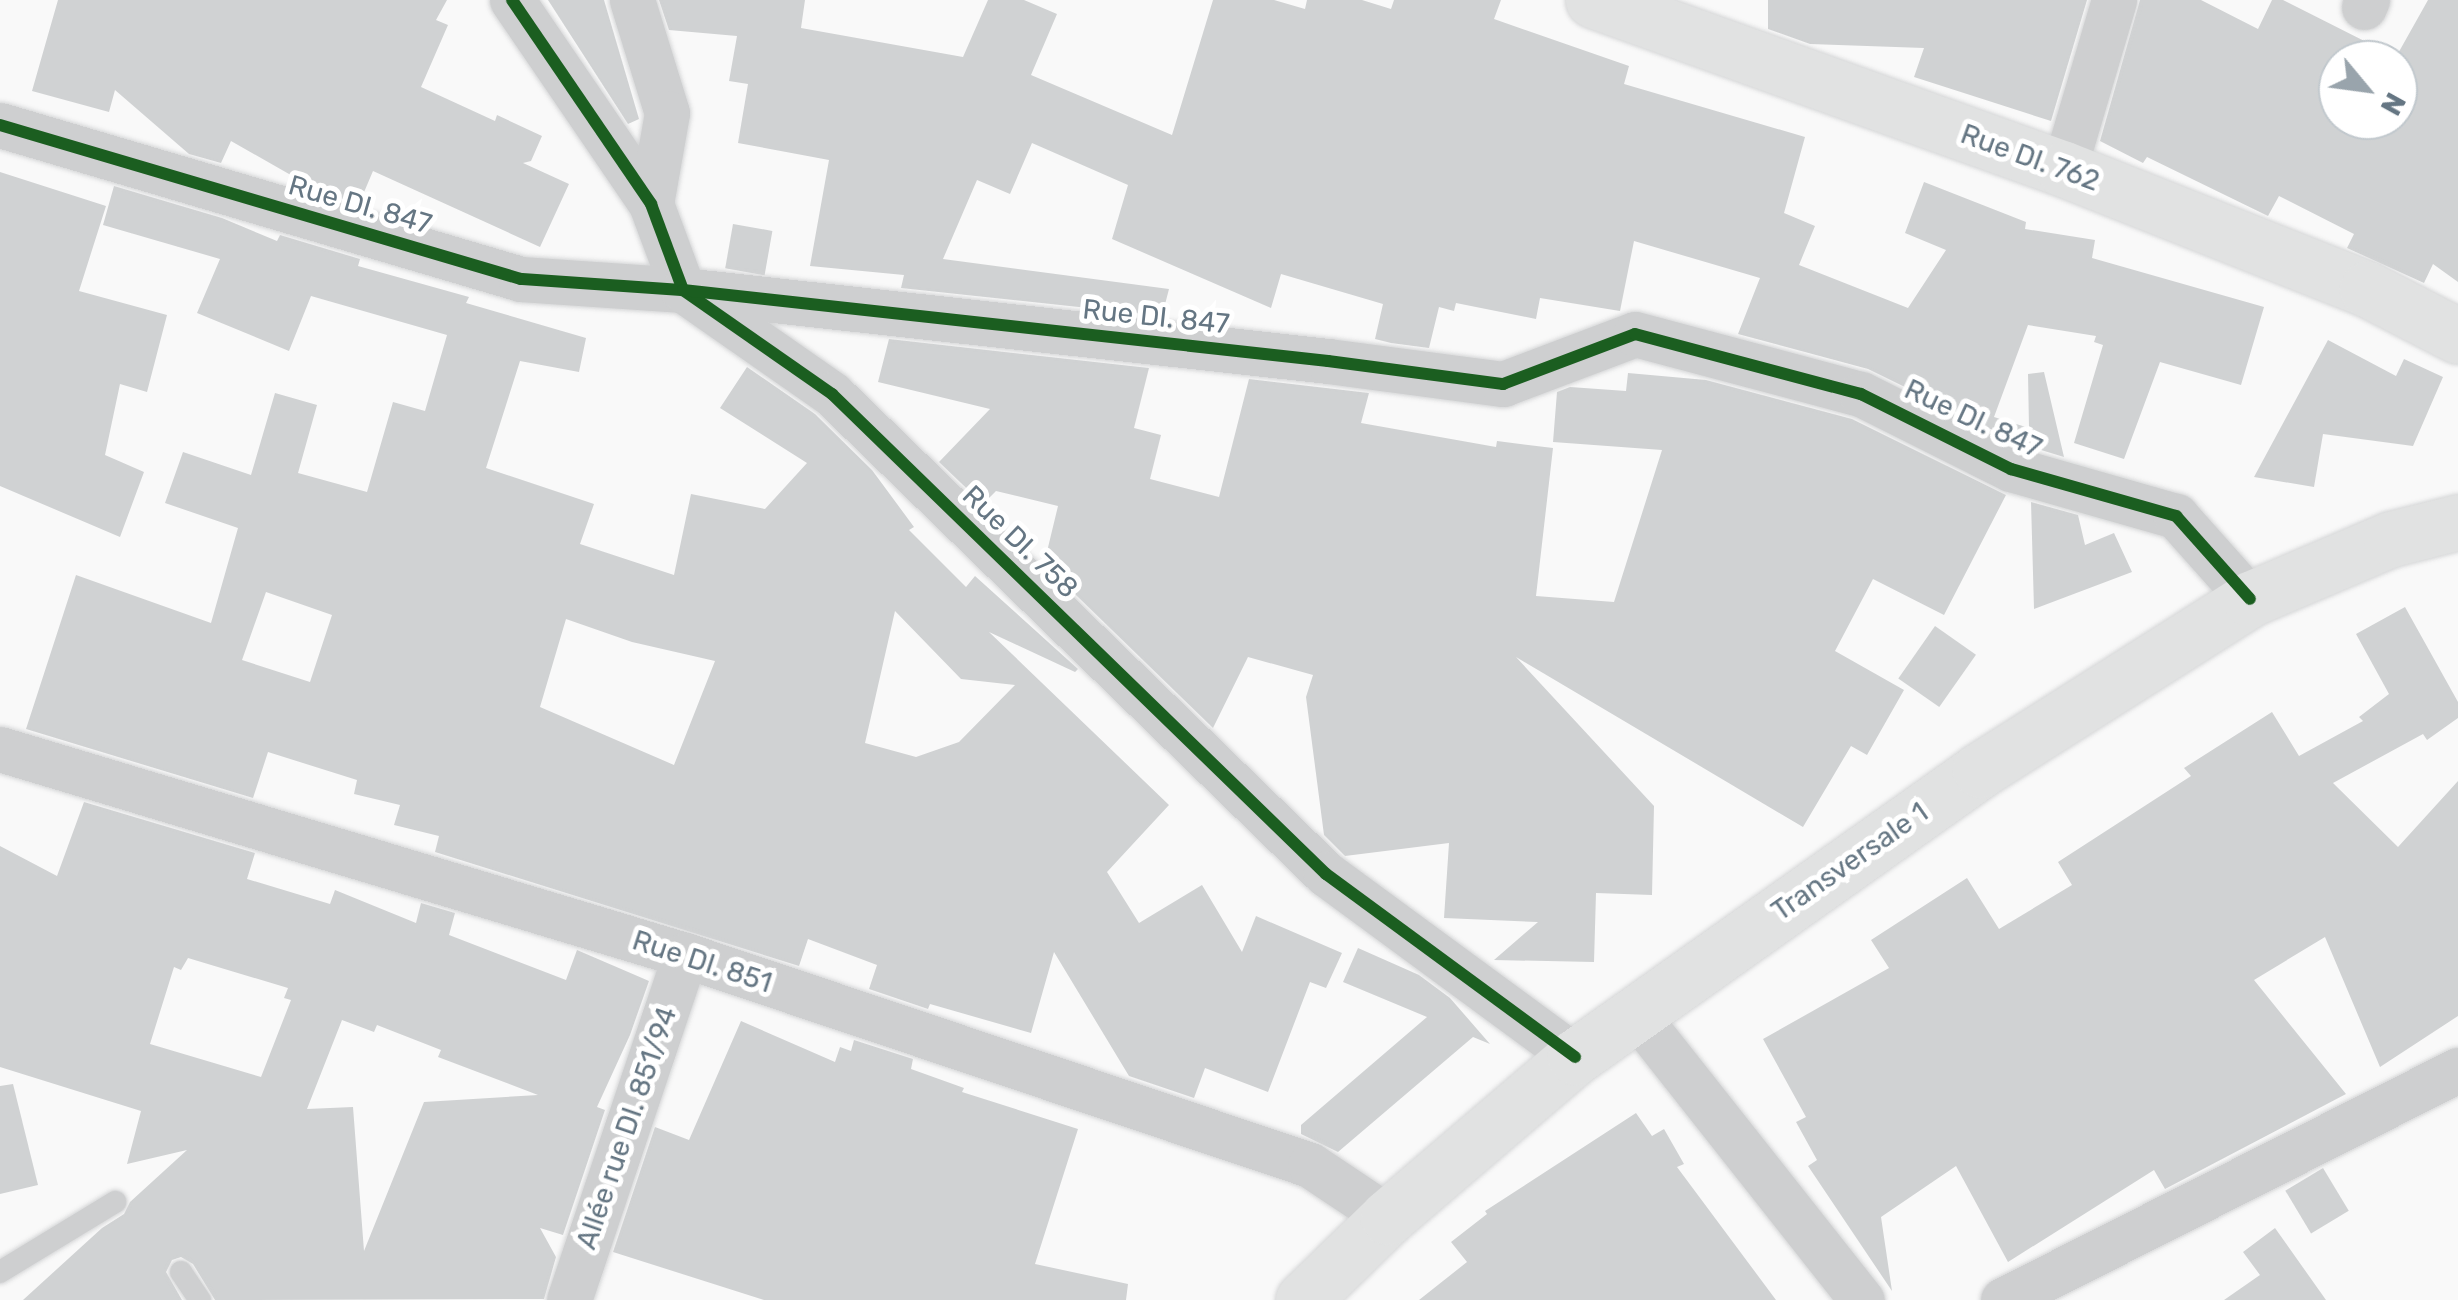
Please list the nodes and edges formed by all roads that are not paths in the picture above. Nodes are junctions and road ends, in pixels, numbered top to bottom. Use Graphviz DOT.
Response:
graph roads {
  1 [pos="512,0"];
  2 [pos="632,0"];
  3 [pos="1593,0"];
  4 [pos="2114,0"];
  5 [pos="0,126"];
  6 [pos="2064,169"];
  7 [pos="651,204"];
  8 [pos="683,290"];
  9 [pos="2458,336"];
  10 [pos="2458,522"];
  11 [pos="2250,599"];
  12 [pos="0,749"];
  13 [pos="685,955"];
  14 [pos="1635,1013"];
  15 [pos="1575,1057"];
  16 [pos="2458,1070"];
  17 [pos="116,1202"];
  18 [pos="1388,1217"];
  19 [pos="0,1272"];
  20 [pos="182,1272"];
  21 [pos="200,1300"];
  22 [pos="569,1300"];
  23 [pos="1304,1300"];
  24 [pos="1862,1300"];
  25 [pos="2003,1300"];
  1 -- 7 [label="street"];
  2 -- 7 [label="street"];
  3 -- 6 [label="main road, Rue DI. 762"];
  4 -- 6 [label="street"];
  5 -- 8 [label="street, Rue DI. 847"];
  6 -- 9 [label="main road, Rue DI. 762"];
  7 -- 8 [label="street"];
  8 -- 11 [label="street, Rue DI. 847"];
  8 -- 15 [label="street, Rue DI. 758"];
  10 -- 11 [label="main road, Transversale 1"];
  11 -- 14 [label="main road, Transversale 1"];
  12 -- 13 [label="street, Rue DI. 851"];
  13 -- 18 [label="street, Rue DI. 851"];
  13 -- 22 [label="street, Allée rue DI. 851/94"];
  14 -- 15 [label="main road, Transversale 1"];
  14 -- 24 [label="street"];
  15 -- 18 [label="main road, Transversale 1"];
  16 -- 25 [label="street"];
  17 -- 19 [label="lane"];
  18 -- 23 [label="main road, Transversale 1"];
  20 -- 21 [label="lane"];
}
